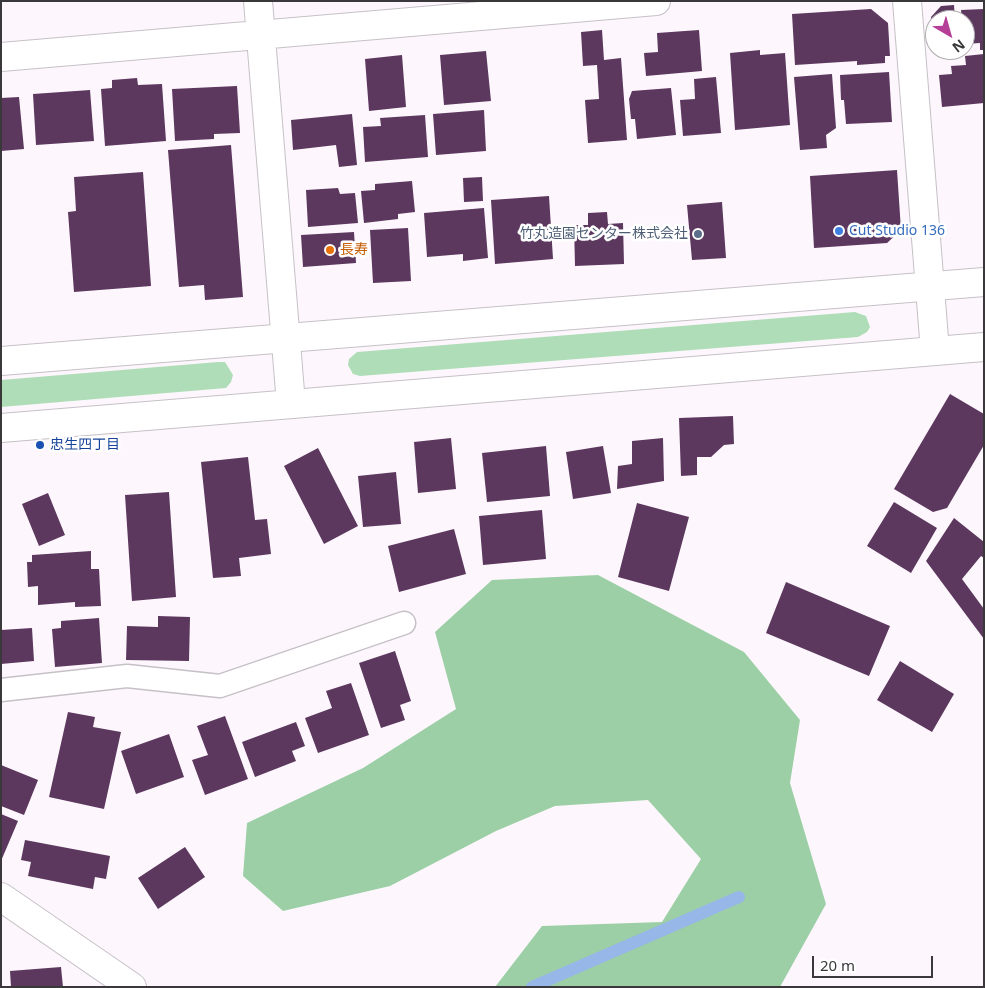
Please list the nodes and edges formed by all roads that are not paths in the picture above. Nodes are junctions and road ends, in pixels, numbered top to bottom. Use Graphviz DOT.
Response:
graph roads {
  1 [pos="258,1"];
  2 [pos="656,1"];
  3 [pos="907,1"];
  4 [pos="261,36"];
  5 [pos="1,57"];
  6 [pos="984,282"];
  7 [pos="930,286"];
  8 [pos="286,338"];
  9 [pos="984,347"];
  10 [pos="935,350"];
  11 [pos="1,361"];
  12 [pos="291,404"];
  13 [pos="1,428"];
  14 [pos="404,623"];
  15 [pos="1,690"];
  16 [pos="1,897"];
  17 [pos="132,987"];
  1 -- 4 [label="street"];
  2 -- 4 [label="street"];
  3 -- 7 [label="street"];
  4 -- 5 [label="street"];
  4 -- 8 [label="street"];
  6 -- 7 [label="street"];
  7 -- 8 [label="street"];
  7 -- 10 [label="street"];
  8 -- 11 [label="street"];
  8 -- 12 [label="street"];
  9 -- 10 [label="street"];
  10 -- 12 [label="street"];
  12 -- 13 [label="street"];
  14 -- 15 [label="lane"];
  16 -- 17 [label="street"];
}
